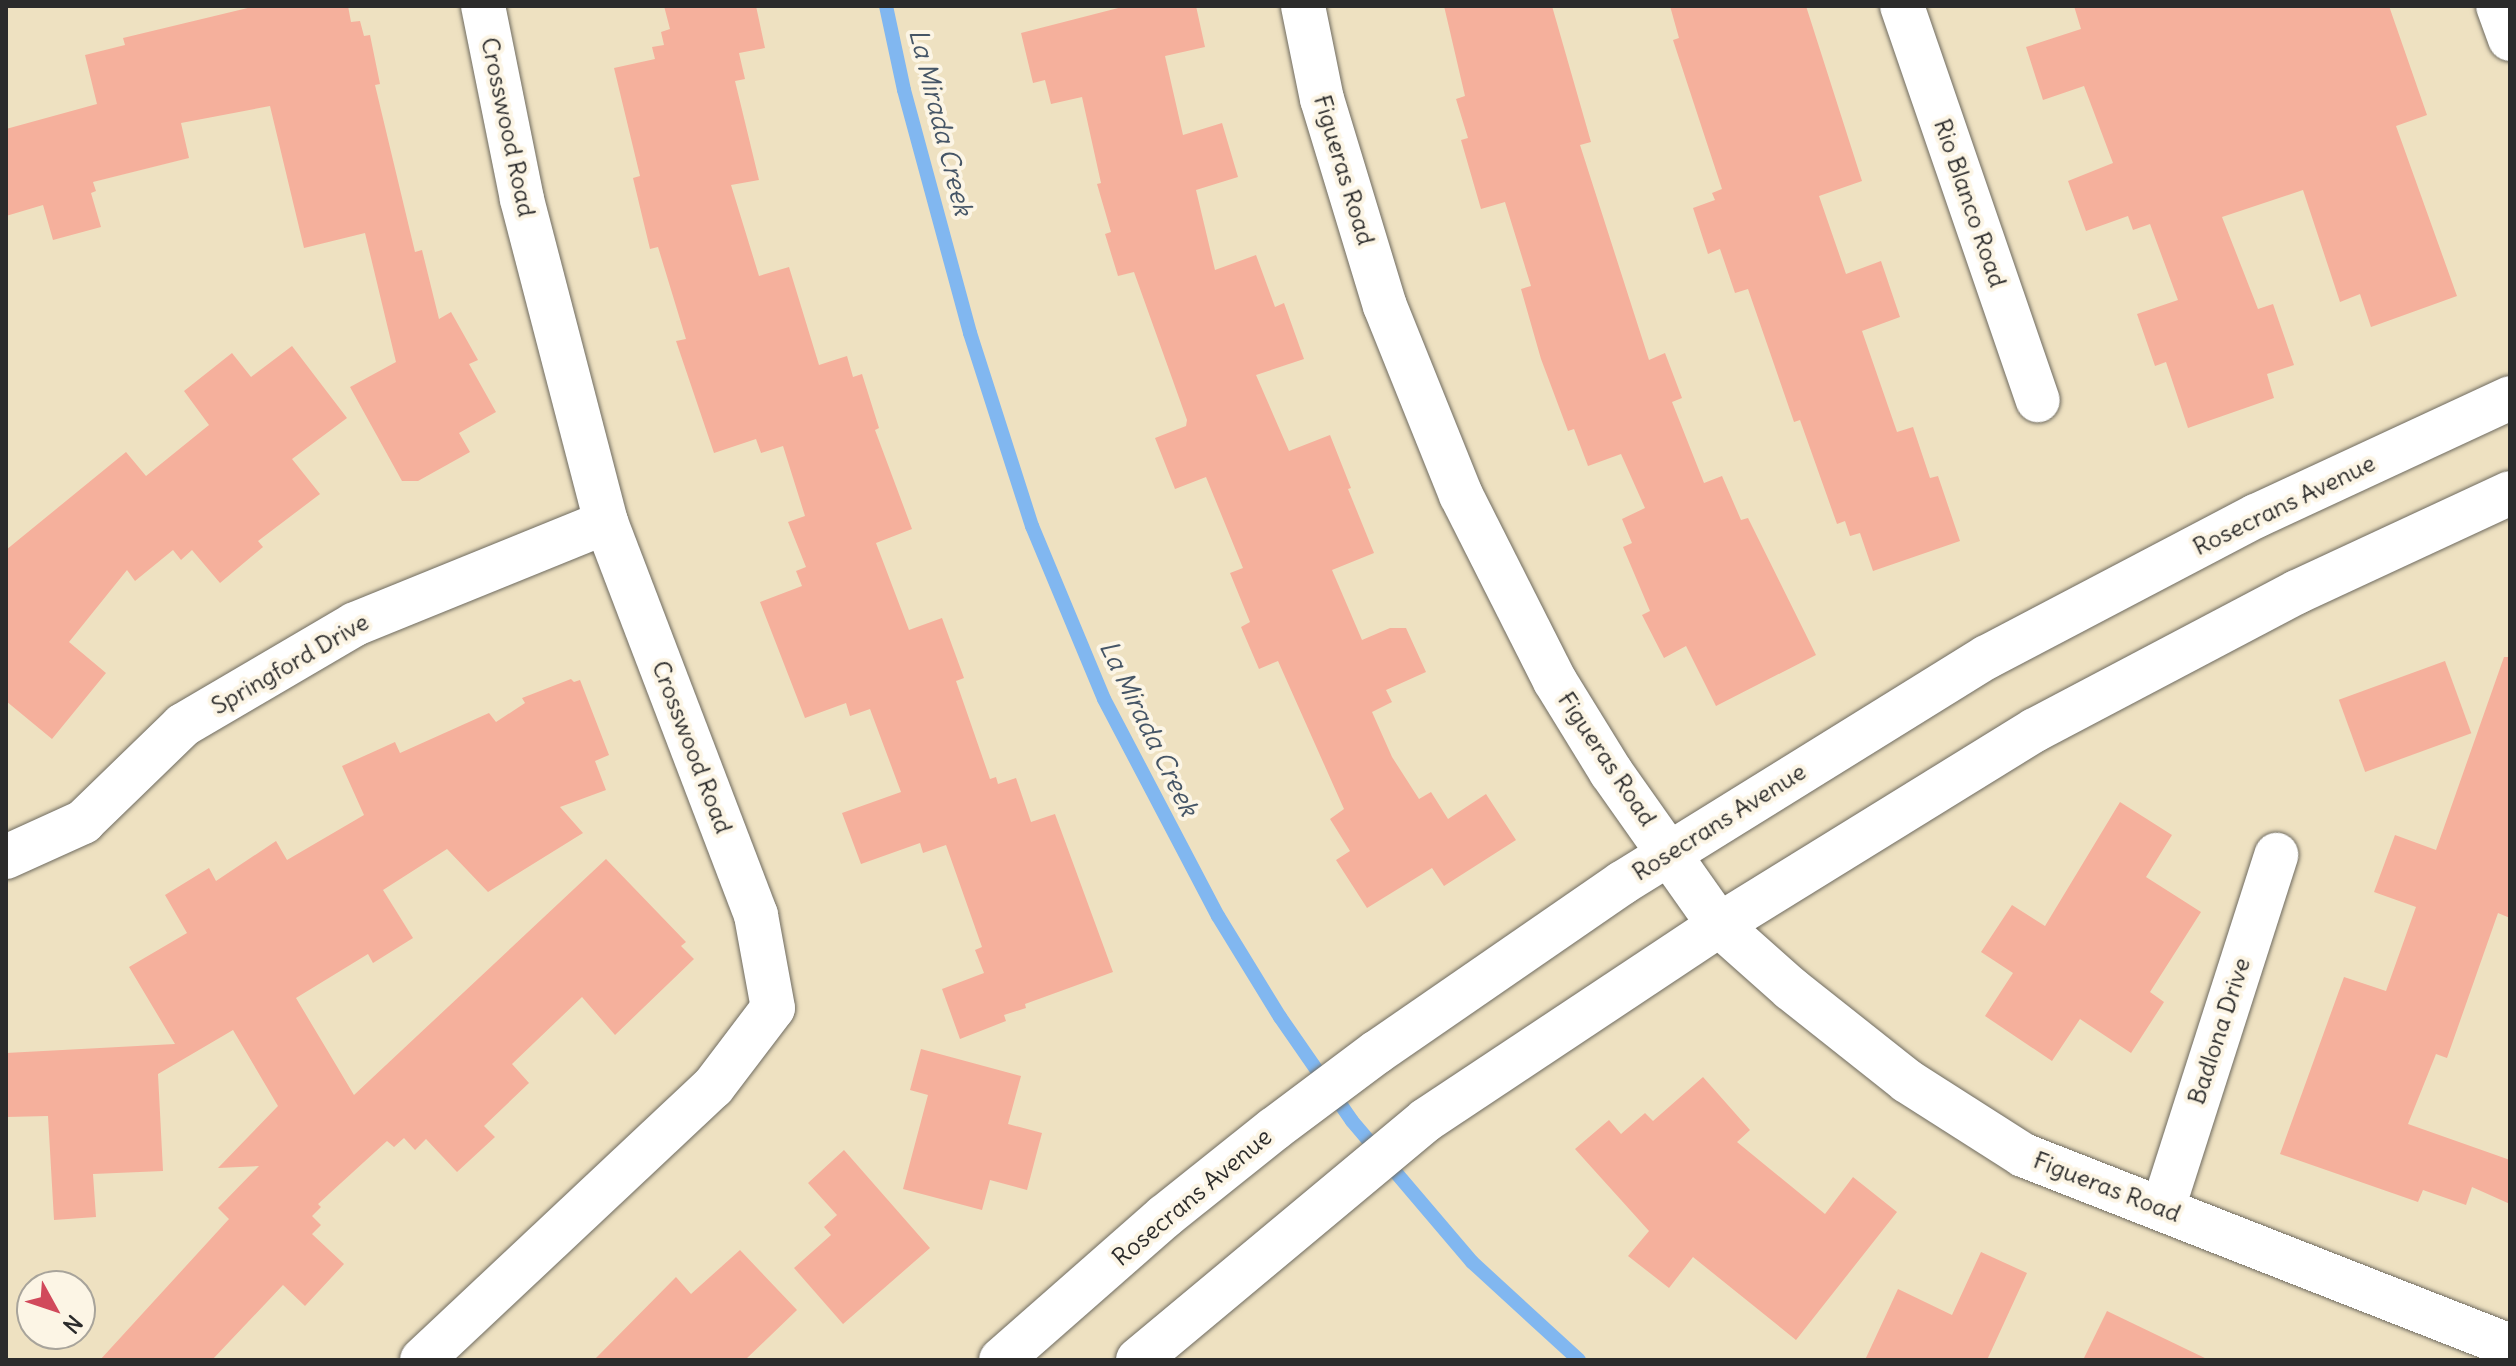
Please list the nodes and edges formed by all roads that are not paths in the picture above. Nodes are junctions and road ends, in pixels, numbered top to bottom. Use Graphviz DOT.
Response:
graph roads {
  1 [pos="483,6"];
  2 [pos="1303,6"];
  3 [pos="1902,6"];
  4 [pos="2498,6"];
  5 [pos="2510,39"];
  6 [pos="2510,398"];
  7 [pos="2038,400"];
  8 [pos="2510,493"];
  9 [pos="606,522"];
  10 [pos="1670,852"];
  11 [pos="2276,855"];
  12 [pos="6,857"];
  13 [pos="1719,925"];
  14 [pos="2163,1208"];
  15 [pos="2510,1346"];
  16 [pos="422,1360"];
  17 [pos="1001,1360"];
  18 [pos="1138,1360"];
  1 -- 9 [label="street, Crosswood Road"];
  2 -- 10 [label="street, Figueras Road"];
  3 -- 7 [label="street, Rio Blanco Road"];
  4 -- 5 [label="street"];
  6 -- 10 [label="street, Rosecrans Avenue"];
  8 -- 13 [label="street"];
  9 -- 12 [label="street, Springford Drive"];
  9 -- 16 [label="street, Crosswood Road"];
  10 -- 13 [label="street, Figueras Road"];
  10 -- 17 [label="street, Rosecrans Avenue"];
  11 -- 14 [label="street, Badlona Drive"];
  13 -- 14 [label="street, Figueras Road"];
  13 -- 18 [label="street"];
  14 -- 15 [label="street, Figueras Road"];
}
